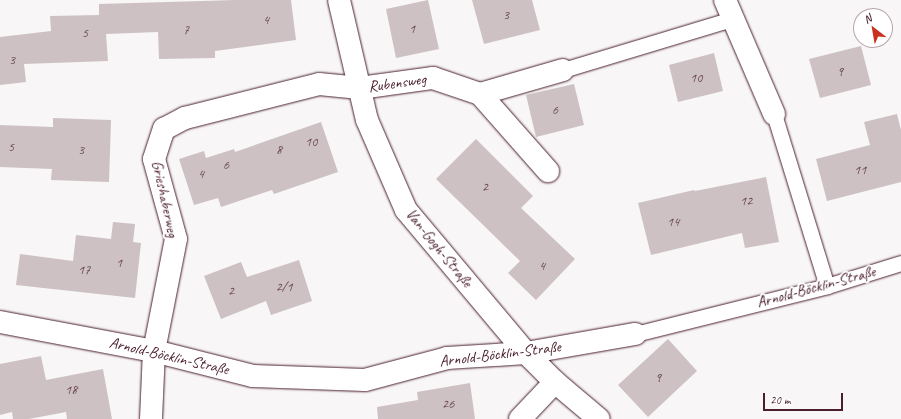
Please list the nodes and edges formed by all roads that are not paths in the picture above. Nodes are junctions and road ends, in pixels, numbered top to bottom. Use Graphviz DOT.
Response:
graph roads {
  1 [pos="339,0"];
  2 [pos="729,10"];
  3 [pos="563,70"];
  4 [pos="360,88"];
  5 [pos="480,94"];
  6 [pos="774,114"];
  7 [pos="548,171"];
  8 [pos="901,263"];
  9 [pos="827,286"];
  10 [pos="0,322"];
  11 [pos="635,334"];
  12 [pos="154,351"];
  13 [pos="526,353"];
  14 [pos="555,382"];
  15 [pos="151,419"];
  16 [pos="520,419"];
  17 [pos="600,419"];
  1 -- 4 [label="street, Van-Gogh-Straße"];
  2 -- 3 [label="lane"];
  2 -- 6 [label="street"];
  3 -- 5 [label="street"];
  4 -- 5 [label="street, Rubensweg"];
  4 -- 12 [label="street, Grieshaberweg"];
  4 -- 13 [label="street, Van-Gogh-Straße"];
  5 -- 7 [label="street, Rubensweg"];
  6 -- 9 [label="lane"];
  8 -- 9 [label="lane, Arnold-Böcklin-Straße"];
  9 -- 11 [label="lane, Arnold-Böcklin-Straße"];
  10 -- 12 [label="street, Arnold-Böcklin-Straße"];
  11 -- 13 [label="street, Arnold-Böcklin-Straße"];
  12 -- 13 [label="street, Arnold-Böcklin-Straße"];
  12 -- 15 [label="street, Grieshaberweg"];
  13 -- 14 [label="street, Van-Gogh-Straße"];
  14 -- 16 [label="street"];
  14 -- 17 [label="street, Van-Gogh-Straße"];
}
